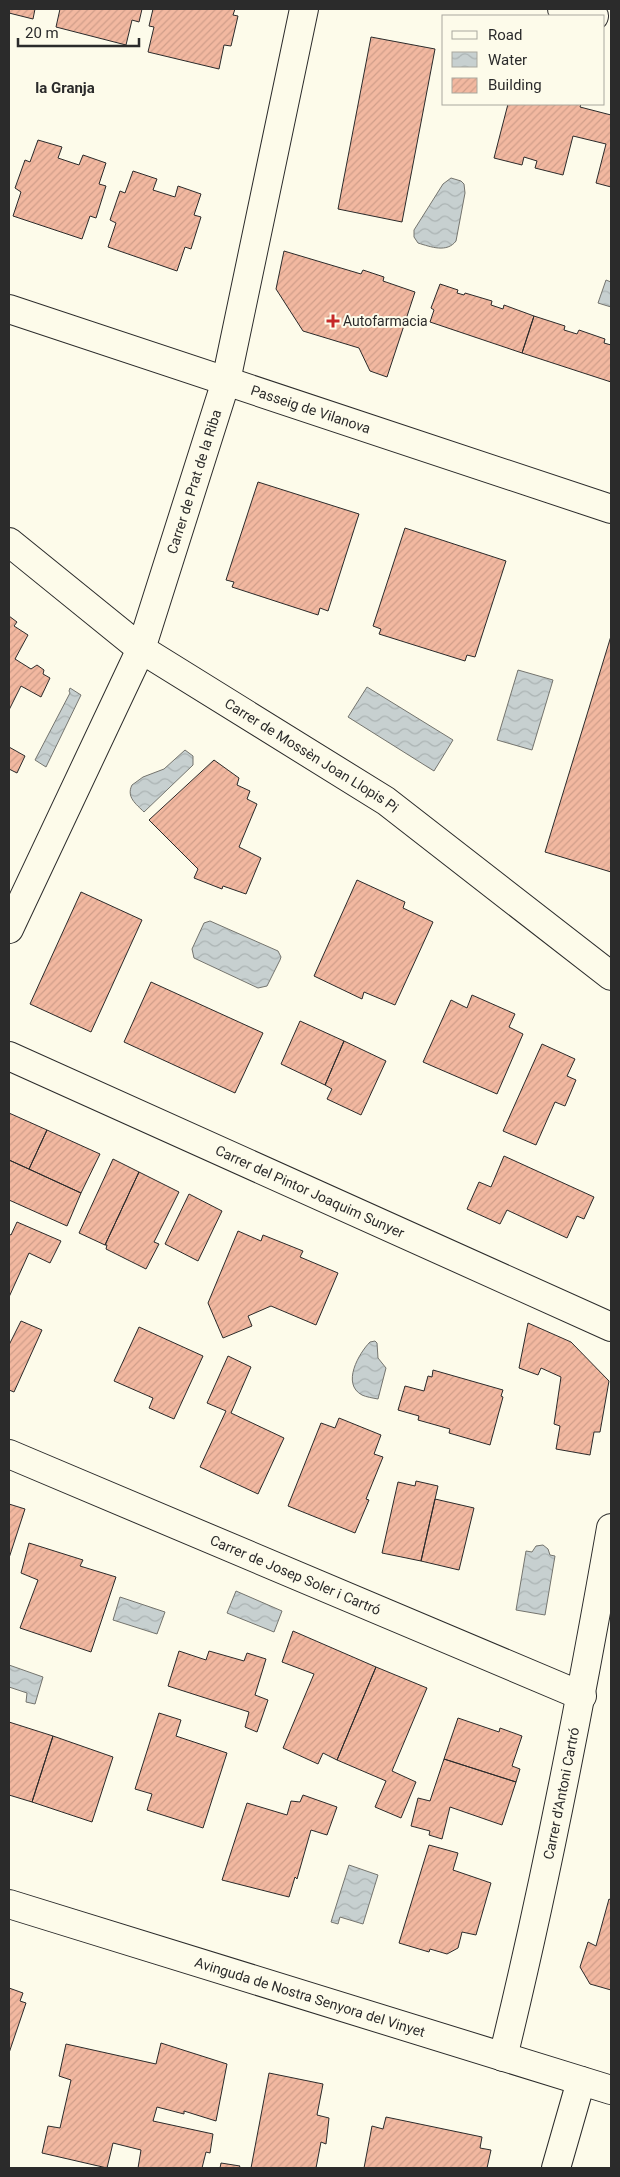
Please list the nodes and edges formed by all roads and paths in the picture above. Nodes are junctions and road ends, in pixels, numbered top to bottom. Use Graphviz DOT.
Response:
graph roads {
  1 [pos="304,9"];
  2 [pos="562,9"];
  3 [pos="589,15"];
  4 [pos="9,309"];
  5 [pos="226,381"];
  6 [pos="611,509"];
  7 [pos="9,542"];
  8 [pos="141,649"];
  9 [pos="9,930"];
  10 [pos="611,976"];
  11 [pos="9,1056"];
  12 [pos="611,1327"];
  13 [pos="9,1454"];
  14 [pos="611,1528"];
  15 [pos="582,1696"];
  16 [pos="9,1904"];
  17 [pos="503,2057"];
  18 [pos="581,2081"];
  19 [pos="611,2090"];
  20 [pos="556,2168"];
  1 -- 5 [label="street, Carrer de Prat de la Riba"];
  2 -- 3 [label="street"];
  4 -- 5 [label="street, Passeig de Vilanova"];
  5 -- 6 [label="street, Passeig de Vilanova"];
  5 -- 8 [label="street, Carrer de Prat de la Riba"];
  7 -- 8 [label="street, Carrer de Mossèn Joan Llopis Pi"];
  8 -- 9 [label="street, Carrer de Prat de la Riba"];
  8 -- 10 [label="street, Carrer de Mossèn Joan Llopis Pi"];
  11 -- 12 [label="street, Carrer del Pintor Joaquim Sunyer"];
  13 -- 15 [label="street, Carrer de Josep Soler i Cartró"];
  14 -- 15 [label="street, Carrer d'Antoni Cartró"];
  15 -- 17 [label="street, Carrer d'Antoni Cartró"];
  16 -- 17 [label="street, Avinguda de Nostra Senyora del Vinyet"];
  17 -- 18 [label="street, Avinguda de Nostra Senyora del Vinyet"];
  18 -- 19 [label="street, Avinguda de Nostra Senyora del Vinyet"];
  18 -- 20 [label="street"];
}
